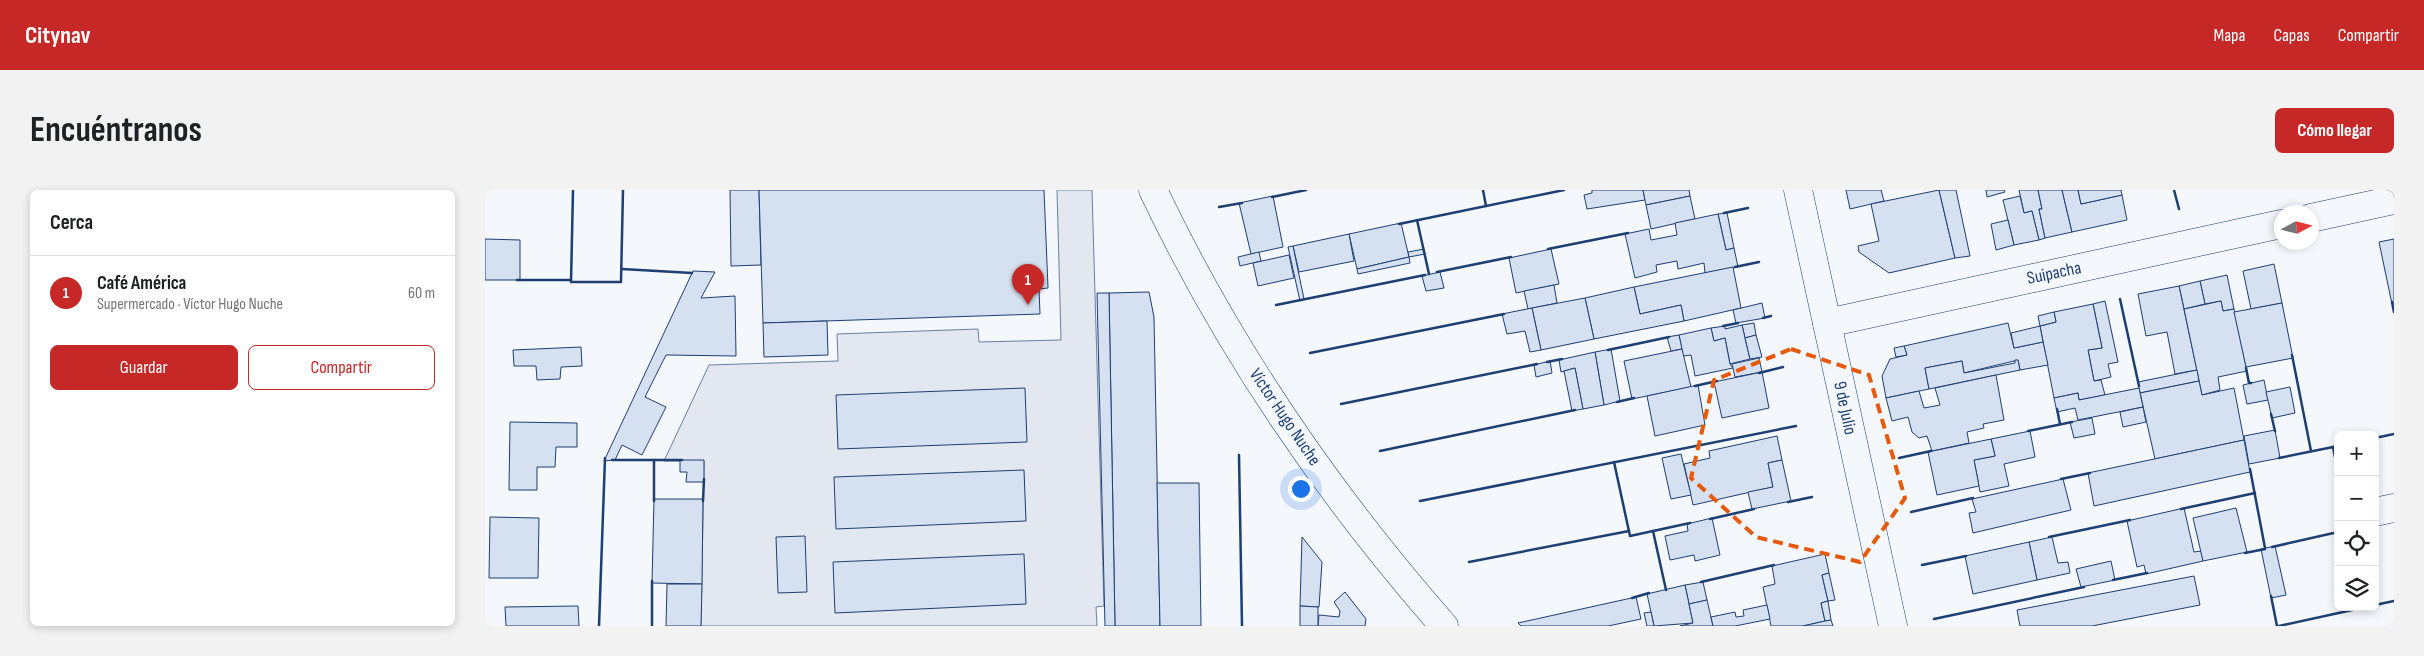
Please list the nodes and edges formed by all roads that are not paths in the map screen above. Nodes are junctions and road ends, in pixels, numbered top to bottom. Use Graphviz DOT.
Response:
graph roads {
  1 [pos="1153,190"];
  2 [pos="1798,190"];
  3 [pos="2394,200"];
  4 [pos="2319,216"];
  5 [pos="2274,226"];
  6 [pos="1827,322"];
  7 [pos="2394,508"];
  8 [pos="2379,511"];
  9 [pos="1444,626"];
  10 [pos="1893,626"];
  1 -- 9 [label="street, Víctor Hugo Nuche"];
  2 -- 6 [label="street, 9 de Julio"];
  3 -- 4 [label="street"];
  5 -- 6 [label="street, Suipacha"];
  6 -- 10 [label="street, 9 de Julio"];
  7 -- 8 [label="street"];
}
